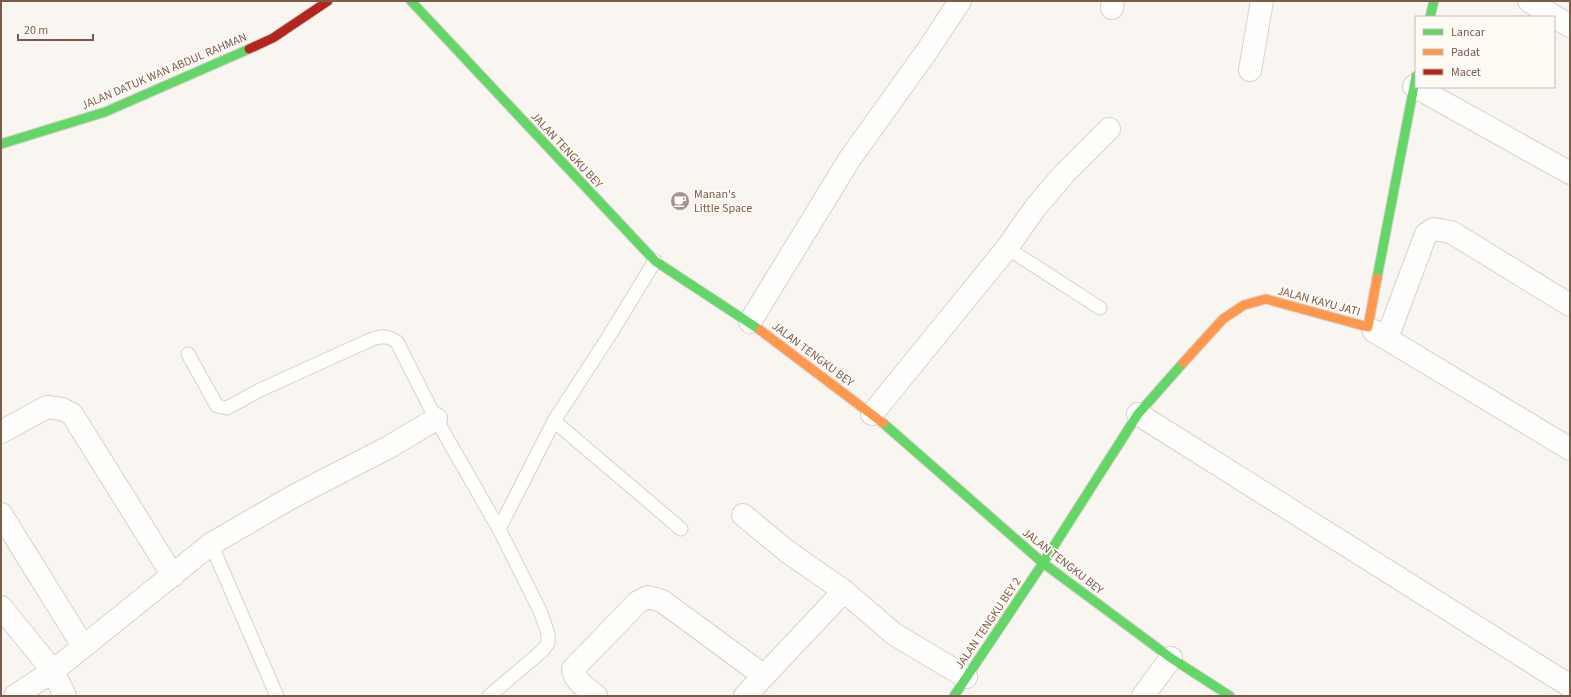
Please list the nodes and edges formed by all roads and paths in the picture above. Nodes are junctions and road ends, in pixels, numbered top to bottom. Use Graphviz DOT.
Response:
graph roads {
  1 [pos="328,1"];
  2 [pos="411,1"];
  3 [pos="960,1"];
  4 [pos="1262,1"];
  5 [pos="1434,1"];
  6 [pos="1529,1"];
  7 [pos="1430,16"];
  8 [pos="1554,16"];
  9 [pos="1555,17"];
  10 [pos="1570,26"];
  11 [pos="1250,70"];
  12 [pos="1415,81"];
  13 [pos="1427,88"];
  14 [pos="1109,129"];
  15 [pos="1,144"];
  16 [pos="1570,173"];
  17 [pos="1007,248"];
  18 [pos="655,260"];
  19 [pos="1570,305"];
  20 [pos="1100,308"];
  21 [pos="750,322"];
  22 [pos="1368,327"];
  23 [pos="1387,338"];
  24 [pos="188,354"];
  25 [pos="872,414"];
  26 [pos="1138,414"];
  27 [pos="436,419"];
  28 [pos="554,421"];
  29 [pos="1,432"];
  30 [pos="1570,449"];
  31 [pos="1,514"];
  32 [pos="743,515"];
  33 [pos="499,529"];
  34 [pos="681,529"];
  35 [pos="211,544"];
  36 [pos="1043,563"];
  37 [pos="173,576"];
  38 [pos="844,591"];
  39 [pos="1,607"];
  40 [pos="84,646"];
  41 [pos="1171,658"];
  42 [pos="52,671"];
  43 [pos="764,676"];
  44 [pos="966,677"];
  45 [pos="1570,686"];
  46 [pos="15,696"];
  47 [pos="65,696"];
  48 [pos="277,696"];
  49 [pos="488,696"];
  50 [pos="596,696"];
  51 [pos="745,696"];
  52 [pos="954,696"];
  53 [pos="1143,696"];
  54 [pos="1230,696"];
  1 -- 15 [label="street, JALAN DATUK WAN ABDUL RAHMAN"];
  2 -- 18 [label="street, JALAN TENGKU BEY"];
  3 -- 21 [label="street"];
  4 -- 11 [label="street"];
  5 -- 7 [label="street"];
  6 -- 8 [label="street"];
  9 -- 10 [label="street"];
  12 -- 22 [label="street, JALAN KAYU JATI"];
  13 -- 16 [label="street"];
  14 -- 17 [label="street"];
  17 -- 20 [label="lane"];
  17 -- 25 [label="street"];
  18 -- 21 [label="street, JALAN TENGKU BEY"];
  18 -- 28 [label="lane"];
  19 -- 23 [label="street"];
  21 -- 25 [label="street, JALAN TENGKU BEY"];
  22 -- 23 [label="street"];
  22 -- 26 [label="street, JALAN KAYU JATI"];
  23 -- 30 [label="street"];
  24 -- 27 [label="lane"];
  25 -- 36 [label="street, JALAN TENGKU BEY"];
  26 -- 36 [label="street, JALAN KAYU JATI"];
  26 -- 45 [label="street"];
  27 -- 33 [label="lane"];
  27 -- 35 [label="street"];
  28 -- 33 [label="lane"];
  28 -- 34 [label="lane"];
  29 -- 37 [label="street"];
  31 -- 40 [label="street"];
  32 -- 38 [label="street"];
  33 -- 49 [label="lane"];
  35 -- 37 [label="street"];
  35 -- 48 [label="lane"];
  36 -- 41 [label="street, JALAN TENGKU BEY"];
  36 -- 44 [label="street, JALAN TENGKU BEY 2"];
  37 -- 40 [label="street"];
  38 -- 43 [label="street"];
  38 -- 44 [label="street"];
  39 -- 42 [label="street"];
  40 -- 42 [label="street"];
  41 -- 53 [label="street"];
  41 -- 54 [label="street, JALAN TENGKU BEY"];
  42 -- 46 [label="street"];
  42 -- 47 [label="street"];
  43 -- 50 [label="street"];
  43 -- 51 [label="street"];
  44 -- 52 [label="street, JALAN TENGKU BEY 2"];
}
